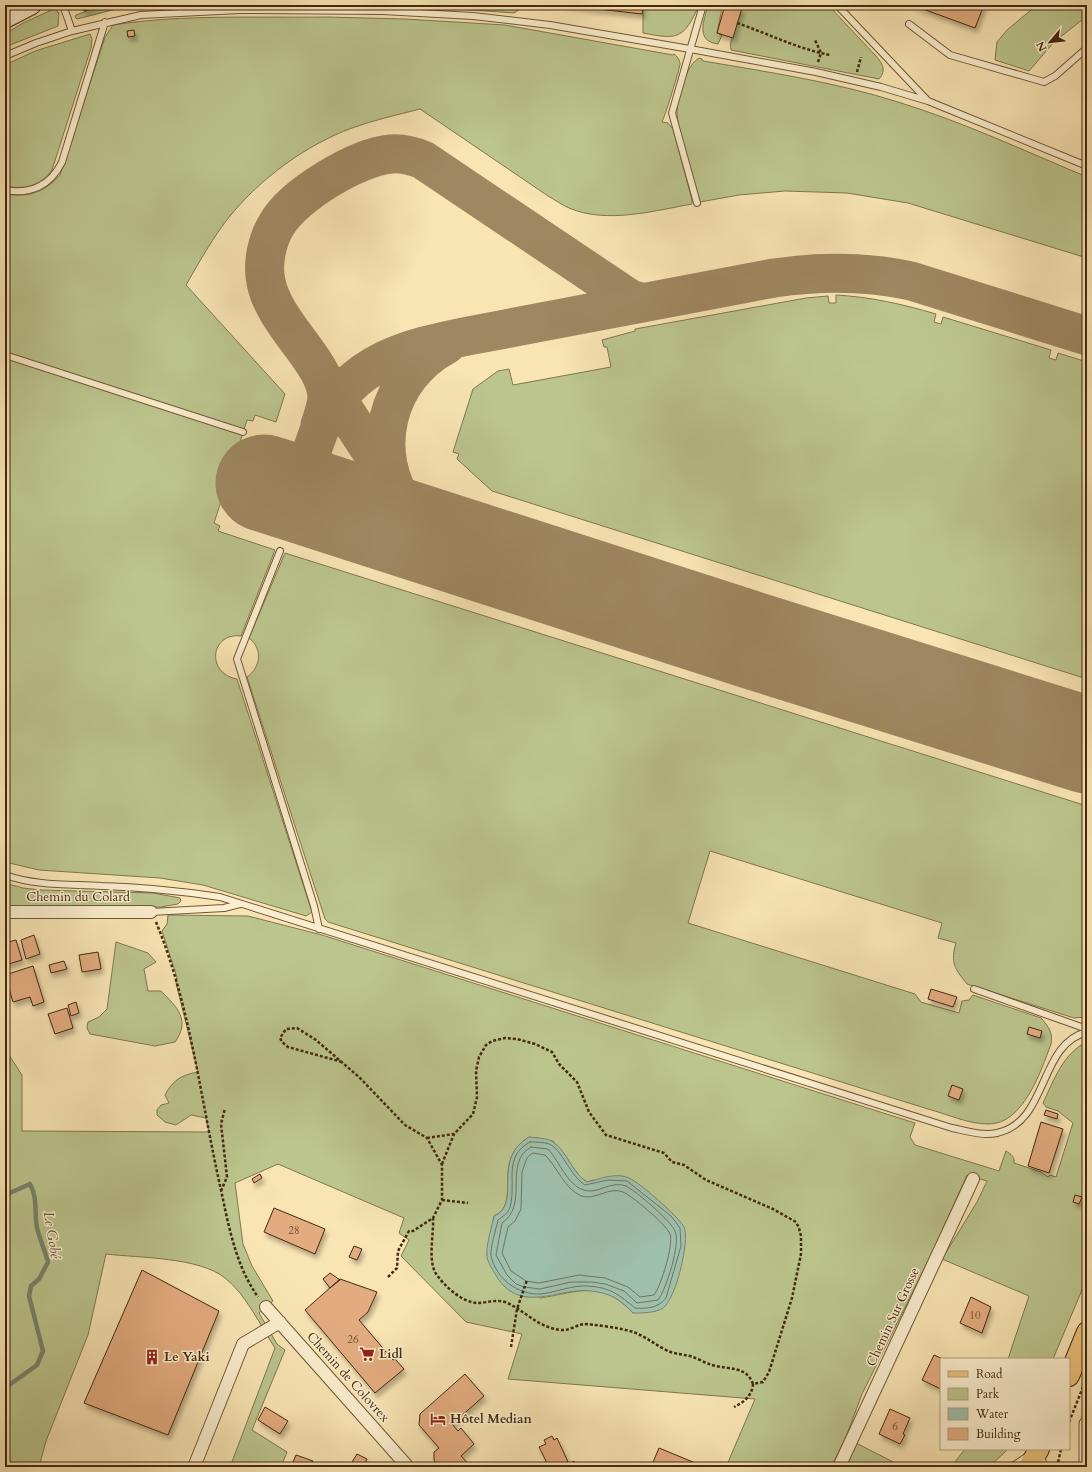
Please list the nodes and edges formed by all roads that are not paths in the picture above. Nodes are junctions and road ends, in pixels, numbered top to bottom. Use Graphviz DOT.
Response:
graph roads {
  1 [pos="32,5"];
  2 [pos="63,5"];
  3 [pos="703,5"];
  4 [pos="837,5"];
  5 [pos="5,19"];
  6 [pos="105,22"];
  7 [pos="909,24"];
  8 [pos="72,31"];
  9 [pos="1087,48"];
  10 [pos="690,49"];
  11 [pos="5,56"];
  12 [pos="928,101"];
  13 [pos="1087,166"];
  14 [pos="5,190"];
  15 [pos="697,203"];
  16 [pos="5,355"];
  17 [pos="243,432"];
  18 [pos="280,551"];
  19 [pos="5,875"];
  20 [pos="240,904"];
  21 [pos="5,912"];
  22 [pos="151,912"];
  23 [pos="319,929"];
  24 [pos="974,989"];
  25 [pos="1087,1029"];
  26 [pos="1087,1032"];
  27 [pos="973,1179"];
  28 [pos="266,1307"];
  29 [pos="280,1322"];
  30 [pos="1087,1332"];
  31 [pos="1077,1380"];
  32 [pos="1087,1424"];
  33 [pos="1037,1450"];
  34 [pos="1038,1450"];
  35 [pos="1039,1450"];
  36 [pos="1039,1450"];
  37 [pos="194,1467"];
  38 [pos="408,1467"];
  39 [pos="840,1467"];
  40 [pos="1011,1467"];
  41 [pos="1029,1467"];
  42 [pos="1036,1467"];
  43 [pos="1044,1467"];
  44 [pos="1087,1467"];
  1 -- 5 [label="main road"];
  2 -- 8 [label="lane"];
  3 -- 10 [label="lane"];
  4 -- 12 [label="lane"];
  6 -- 8 [label="lane"];
  6 -- 10 [label="lane"];
  6 -- 14 [label="lane"];
  7 -- 9 [label="lane"];
  8 -- 11 [label="lane"];
  10 -- 12 [label="lane"];
  10 -- 15 [label="lane"];
  12 -- 13 [label="lane"];
  16 -- 17 [label="lane"];
  18 -- 23 [label="lane"];
  19 -- 20 [label="lane"];
  20 -- 22 [label="lane"];
  20 -- 23 [label="lane"];
  21 -- 22 [label="street, Chemin du Colard"];
  23 -- 26 [label="lane"];
  24 -- 25 [label="lane"];
  27 -- 39 [label="street, Chemin Sur Grosse"];
  28 -- 29 [label="street, Chemin de Colovrex"];
  29 -- 37 [label="street"];
  29 -- 38 [label="street, Chemin de Colovrex"];
  30 -- 31 [label="main road"];
  32 -- 44 [label="street"];
  33 -- 40 [label="lane"];
  34 -- 41 [label="main road"];
  35 -- 42 [label="main road"];
  36 -- 43 [label="lane"];
}
